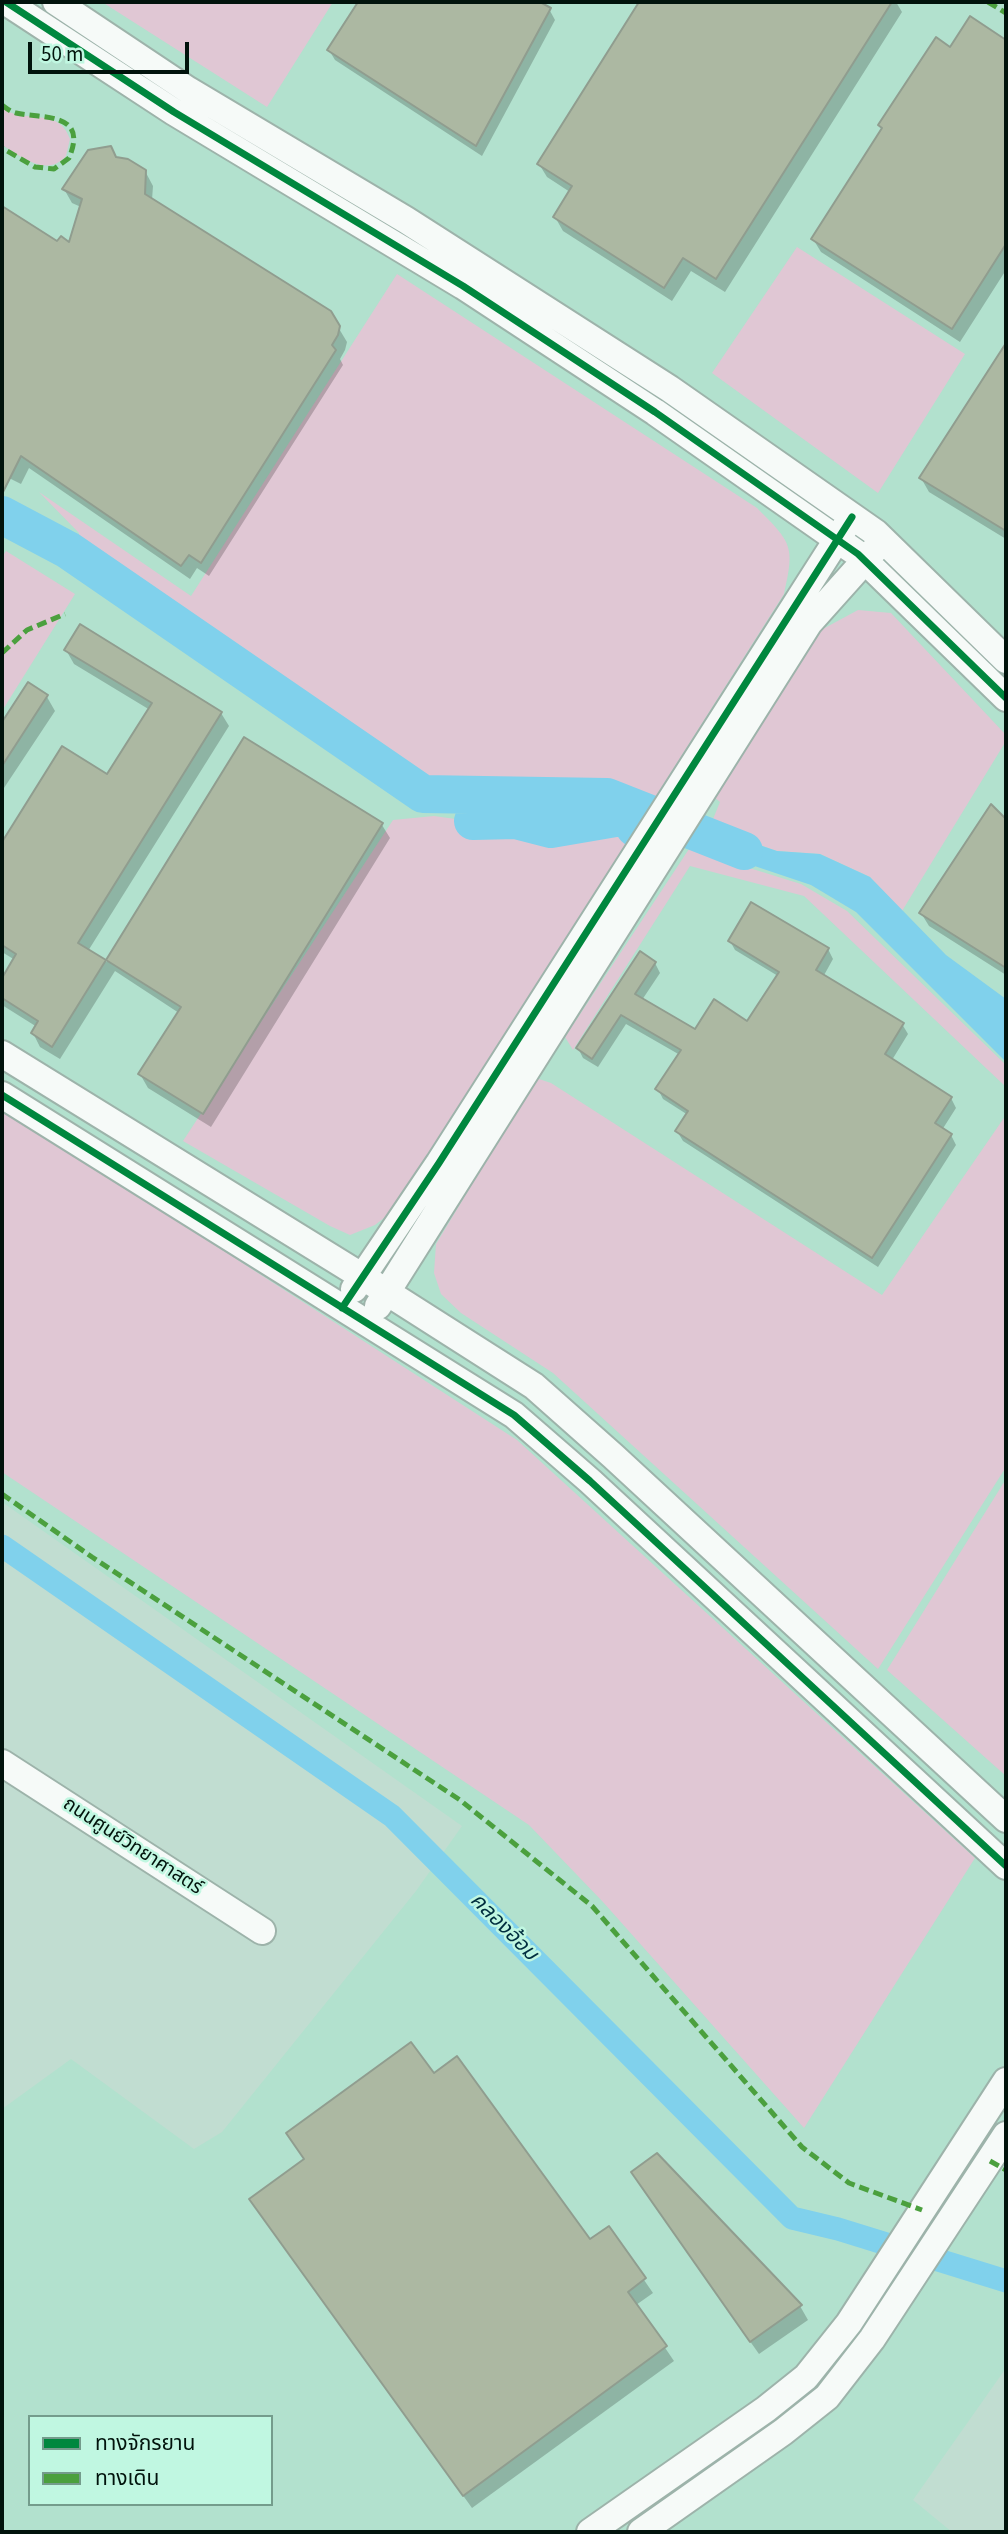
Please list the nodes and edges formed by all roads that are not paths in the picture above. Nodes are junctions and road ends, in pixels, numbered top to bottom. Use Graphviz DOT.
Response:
graph roads {
  1 [pos="6,2"];
  2 [pos="56,2"];
  3 [pos="852,517"];
  4 [pos="837,539"];
  5 [pos="883,540"];
  6 [pos="865,561"];
  7 [pos="1006,660"];
  8 [pos="1006,698"];
  9 [pos="682,802"];
  10 [pos="648,857"];
  11 [pos="2,1054"];
  12 [pos="2,1095"];
  13 [pos="363,1277"];
  14 [pos="386,1292"];
  15 [pos="342,1308"];
  16 [pos="369,1323"];
  17 [pos="2,1763"];
  18 [pos="1006,1819"];
  19 [pos="1006,1866"];
  20 [pos="262,1931"];
  21 [pos="1006,2081"];
  22 [pos="1006,2136"];
  23 [pos="590,2532"];
  24 [pos="642,2532"];
  1 -- 4 [label="street"];
  2 -- 3 [label="street"];
  3 -- 4 [label="street"];
  3 -- 5 [label="street"];
  4 -- 6 [label="street"];
  4 -- 9 [label="street"];
  5 -- 6 [label="street"];
  5 -- 7 [label="street"];
  6 -- 8 [label="street"];
  6 -- 9 [label="street"];
  9 -- 10 [label="street"];
  10 -- 13 [label="street"];
  10 -- 14 [label="street"];
  11 -- 13 [label="street"];
  12 -- 15 [label="street"];
  13 -- 14 [label="street"];
  13 -- 15 [label="street"];
  14 -- 16 [label="street"];
  14 -- 18 [label="street"];
  15 -- 16 [label="street"];
  16 -- 19 [label="street"];
  17 -- 20 [label="street, ถนนศูนย์วิทยาศาสตร์"];
  21 -- 23 [label="street"];
  22 -- 24 [label="street"];
}
